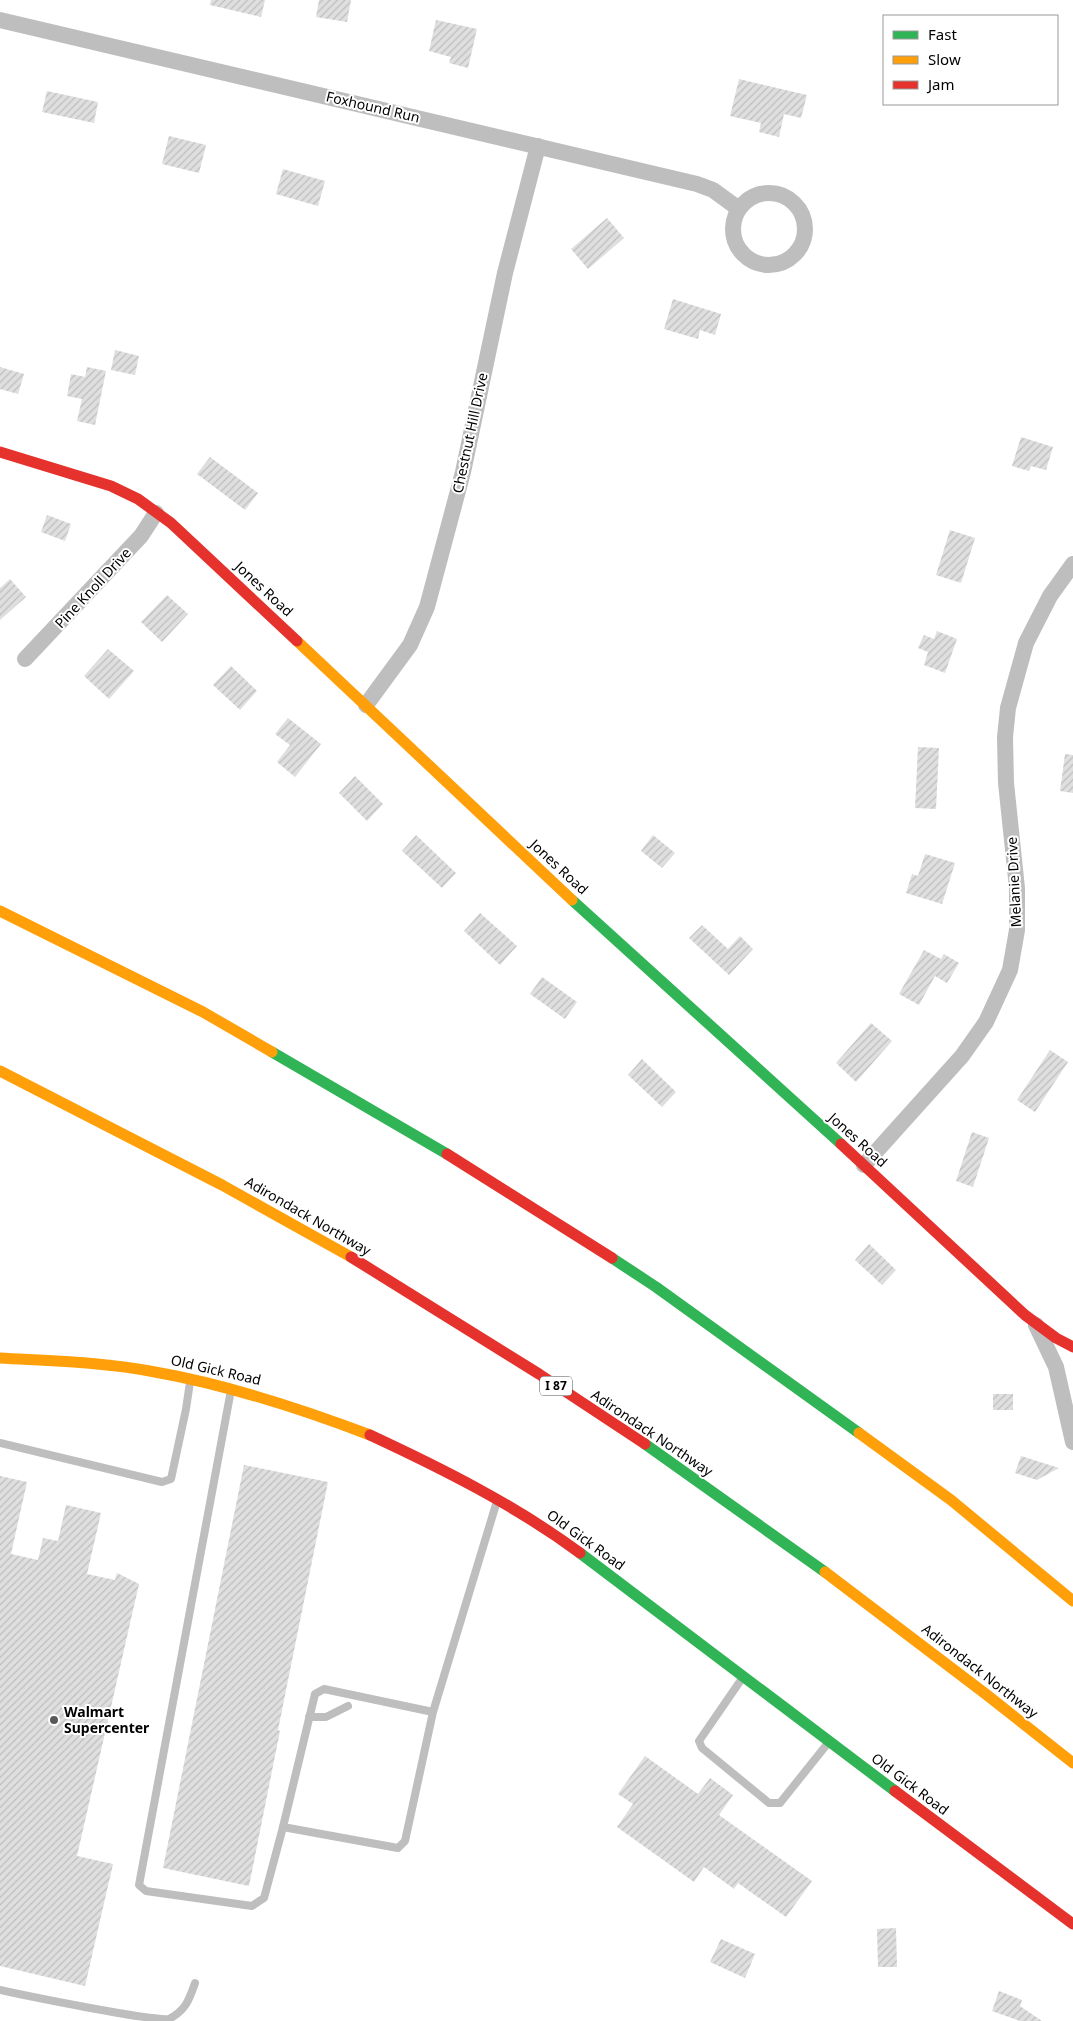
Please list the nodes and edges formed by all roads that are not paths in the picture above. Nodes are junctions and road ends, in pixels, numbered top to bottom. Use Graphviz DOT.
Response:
graph roads {
  1 [pos="0,20"];
  2 [pos="538,146"];
  3 [pos="739,209"];
  4 [pos="0,452"];
  5 [pos="156,513"];
  6 [pos="1073,564"];
  7 [pos="25,659"];
  8 [pos="366,705"];
  9 [pos="0,910"];
  10 [pos="0,1071"];
  11 [pos="864,1165"];
  12 [pos="1035,1323"];
  13 [pos="1073,1347"];
  14 [pos="0,1358"];
  15 [pos="190,1378"];
  16 [pos="231,1388"];
  17 [pos="1073,1442"];
  18 [pos="0,1443"];
  19 [pos="498,1499"];
  20 [pos="1073,1601"];
  21 [pos="743,1677"];
  22 [pos="348,1706"];
  23 [pos="433,1712"];
  24 [pos="309,1717"];
  25 [pos="829,1742"];
  26 [pos="1073,1763"];
  27 [pos="282,1827"];
  28 [pos="1073,1924"];
  29 [pos="195,1983"];
  30 [pos="0,1990"];
  1 -- 2 [label="street, Foxhound Run"];
  2 -- 3 [label="street, Foxhound Run"];
  2 -- 8 [label="street, Chestnut Hill Drive"];
  3 -- 3 [label="street"];
  4 -- 5 [label="main road, Jones Road"];
  5 -- 7 [label="street, Pine Knoll Drive"];
  5 -- 8 [label="main road, Jones Road"];
  6 -- 11 [label="street, Melanie Drive"];
  8 -- 11 [label="main road, Jones Road"];
  9 -- 20 [label="main road"];
  10 -- 26 [label="main road, Adirondack Northway / I 87"];
  11 -- 12 [label="main road, Jones Road"];
  12 -- 13 [label="main road, Jones Road"];
  12 -- 17 [label="street"];
  14 -- 15 [label="main road, Old Gick Road"];
  15 -- 16 [label="main road, Old Gick Road"];
  15 -- 18 [label="lane"];
  16 -- 19 [label="main road, Old Gick Road"];
  16 -- 27 [label="lane"];
  19 -- 21 [label="main road, Old Gick Road"];
  19 -- 23 [label="lane"];
  21 -- 25 [label="main road, Old Gick Road"];
  21 -- 25 [label="lane"];
  22 -- 24 [label="lane"];
  23 -- 24 [label="lane"];
  23 -- 27 [label="lane"];
  24 -- 27 [label="lane"];
  25 -- 28 [label="main road, Old Gick Road"];
  29 -- 30 [label="lane"];
}
